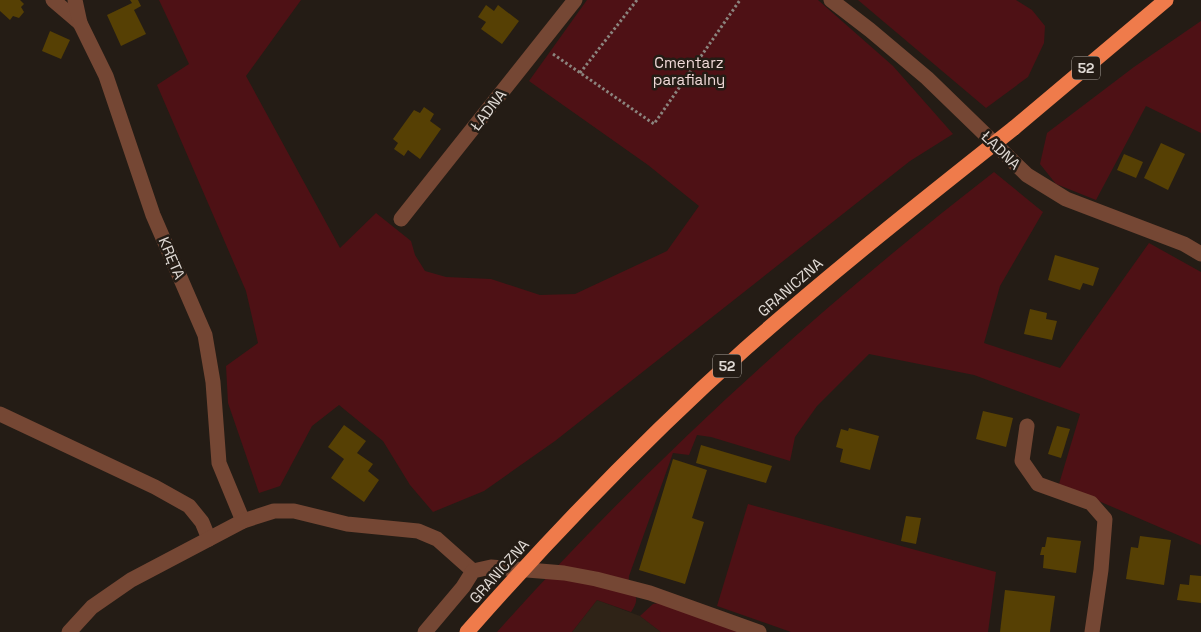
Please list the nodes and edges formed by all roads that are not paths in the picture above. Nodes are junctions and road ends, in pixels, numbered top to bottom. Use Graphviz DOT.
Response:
graph roads {
  1 [pos="53,0"];
  2 [pos="75,0"];
  3 [pos="575,0"];
  4 [pos="831,0"];
  5 [pos="1164,2"];
  6 [pos="80,23"];
  7 [pos="401,219"];
  8 [pos="1201,254"];
  9 [pos="0,414"];
  10 [pos="1027,426"];
  11 [pos="243,521"];
  12 [pos="209,539"];
  13 [pos="473,571"];
  14 [pos="69,632"];
  15 [pos="426,632"];
  16 [pos="467,632"];
  17 [pos="759,632"];
  18 [pos="1092,632"];
  1 -- 6 [label="street"];
  2 -- 6 [label="street, KRĘTA"];
  3 -- 7 [label="street, ŁADNA"];
  4 -- 8 [label="street, ŁADNA"];
  5 -- 16 [label="highway, GRANICZNA / 52, bridge"];
  6 -- 11 [label="street, KRĘTA"];
  9 -- 12 [label="street"];
  10 -- 18 [label="street"];
  11 -- 12 [label="street"];
  11 -- 13 [label="street"];
  12 -- 14 [label="street"];
  13 -- 15 [label="street"];
  13 -- 17 [label="street"];
}
